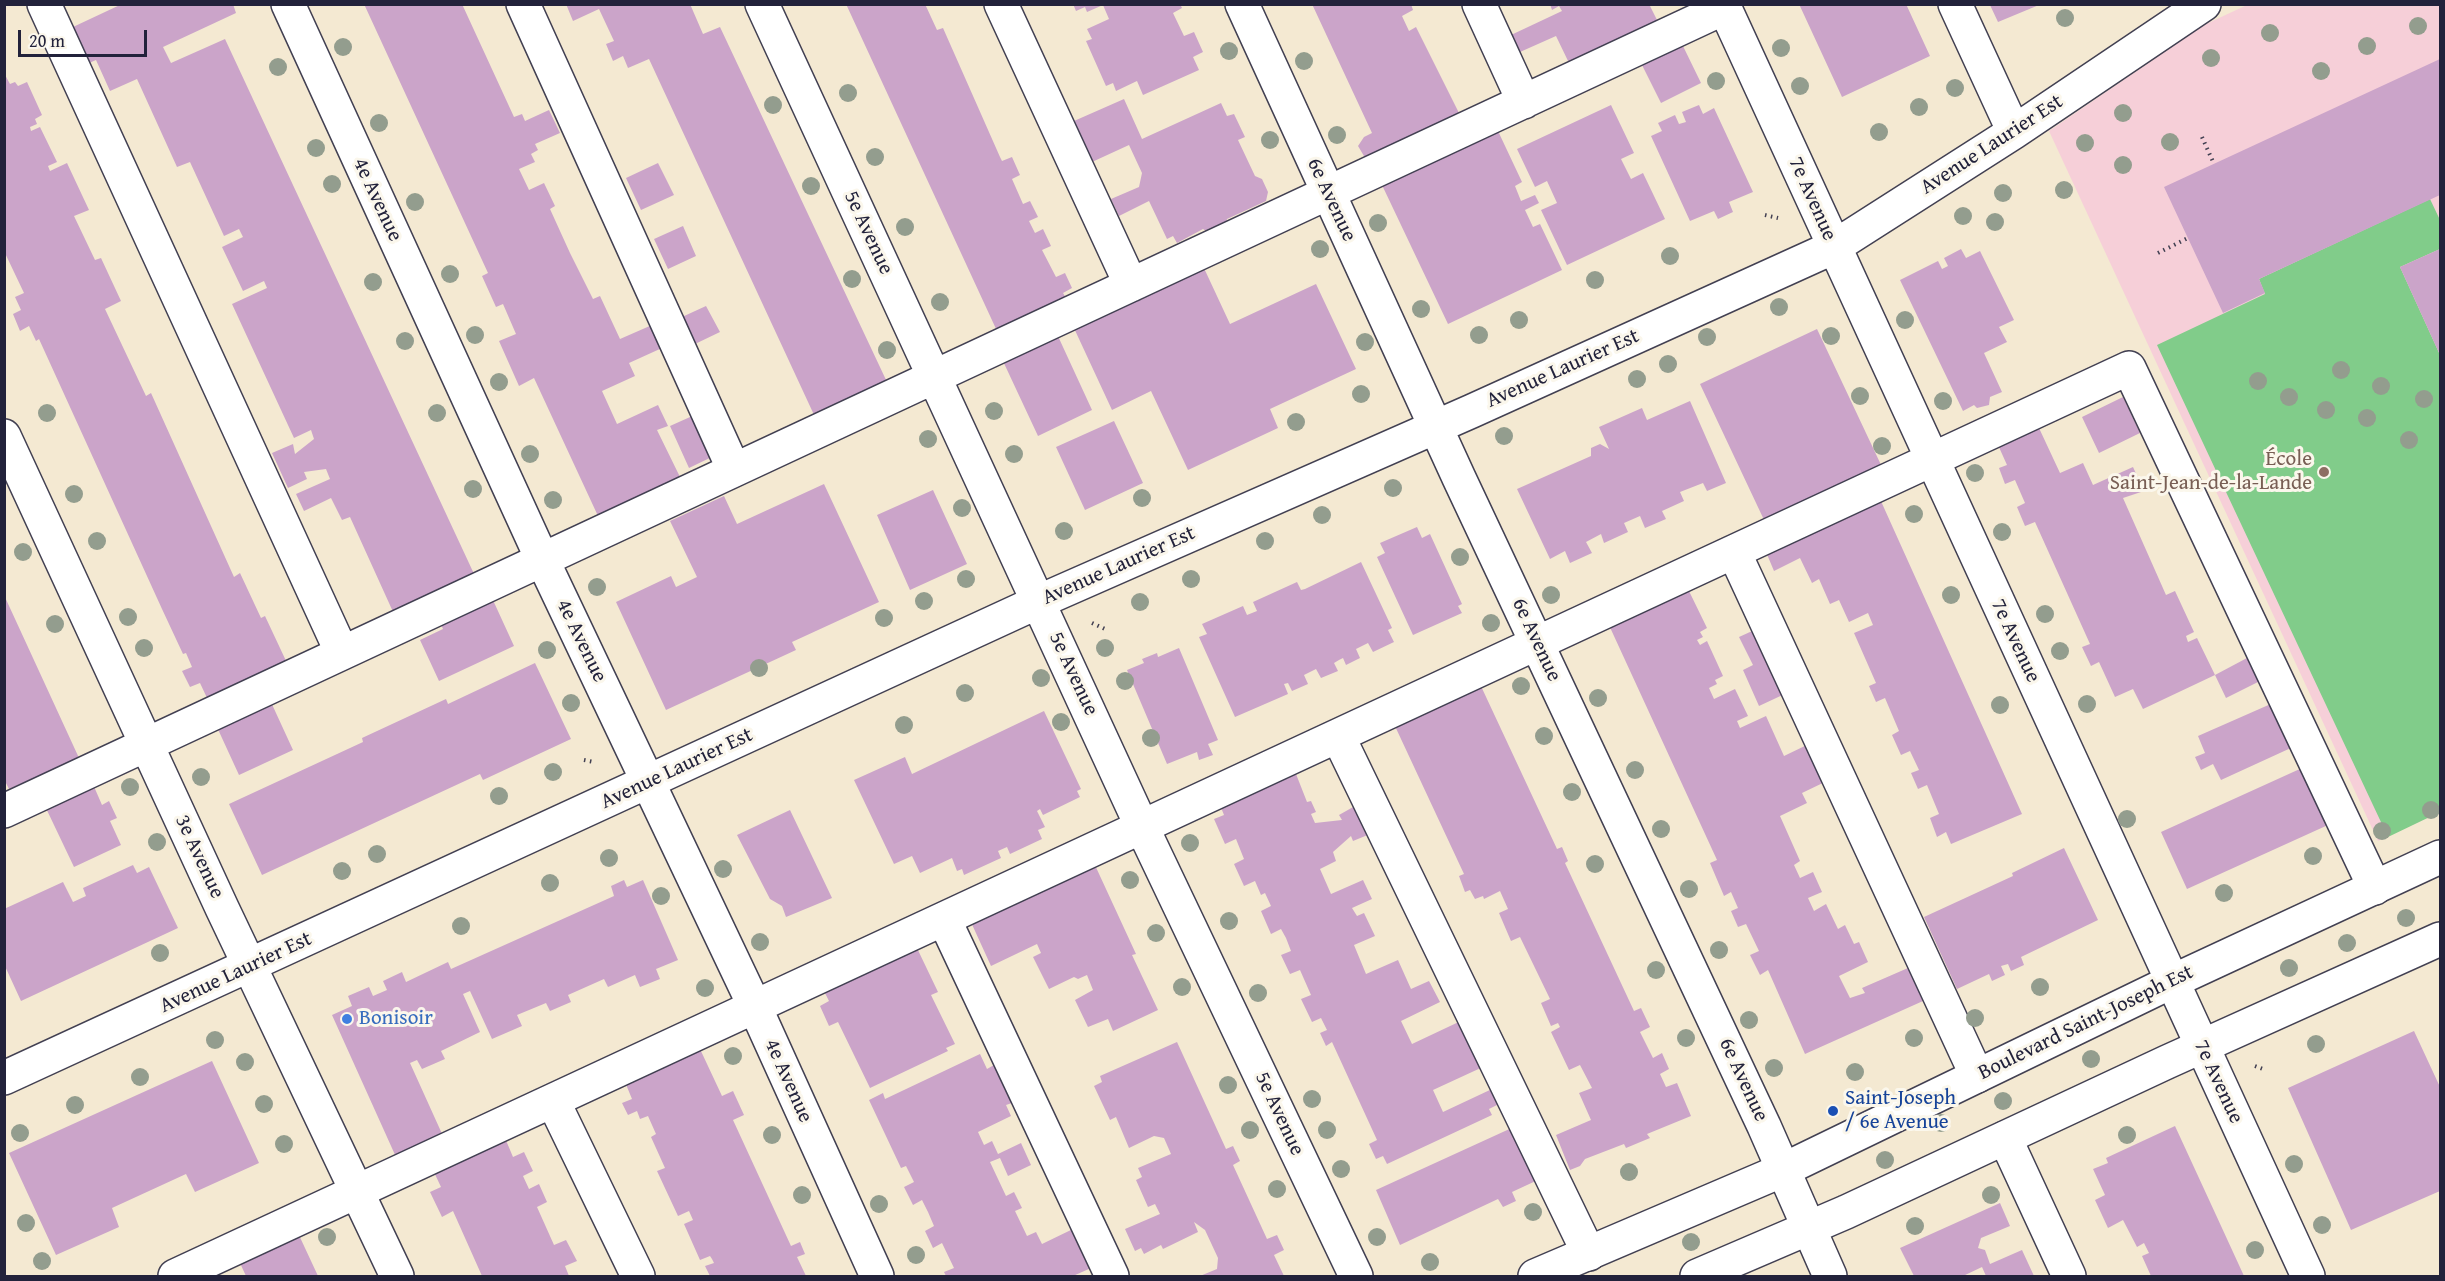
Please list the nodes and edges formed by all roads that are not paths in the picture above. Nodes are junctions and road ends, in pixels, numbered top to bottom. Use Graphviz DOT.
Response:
graph roads {
  1 [pos="44,4"];
  2 [pos="288,4"];
  3 [pos="523,4"];
  4 [pos="762,4"];
  5 [pos="1001,4"];
  6 [pos="1242,4"];
  7 [pos="1479,4"];
  8 [pos="1955,4"];
  9 [pos="2200,5"];
  10 [pos="1724,6"];
  11 [pos="1524,102"];
  12 [pos="2014,132"];
  13 [pos="1328,193"];
  14 [pos="1834,247"];
  15 [pos="1131,285"];
  16 [pos="934,377"];
  17 [pos="1436,426"];
  18 [pos="4,436"];
  19 [pos="1932,460"];
  20 [pos="734,470"];
  21 [pos="1734,552"];
  22 [pos="542,560"];
  23 [pos="1040,601"];
  24 [pos="1537,643"];
  25 [pos="342,653"];
  26 [pos="1338,736"];
  27 [pos="147,744"];
  28 [pos="647,783"];
  29 [pos="4,810"];
  30 [pos="1143,826"];
  31 [pos="2440,857"];
  32 [pos="2375,888"];
  33 [pos="944,919"];
  34 [pos="2440,939"];
  35 [pos="250,966"];
  36 [pos="2171,982"];
  37 [pos="755,1008"];
  38 [pos="2202,1047"];
  39 [pos="1977,1076"];
  40 [pos="4,1078"];
  41 [pos="553,1101"];
  42 [pos="2005,1138"];
  43 [pos="1783,1170"];
  44 [pos="357,1192"];
  45 [pos="1808,1229"];
  46 [pos="1589,1254"];
  47 [pos="186,1274"];
  48 [pos="397,1276"];
  49 [pos="638,1276"];
  50 [pos="877,1276"];
  51 [pos="1112,1276"];
  52 [pos="1356,1276"];
  53 [pos="1535,1276"];
  54 [pos="1697,1276"];
  55 [pos="1830,1276"];
  56 [pos="2069,1276"];
  57 [pos="2308,1276"];
  1 -- 25 [label="street"];
  2 -- 22 [label="street, 4e Avenue"];
  3 -- 20 [label="street"];
  4 -- 16 [label="street, 5e Avenue"];
  5 -- 15 [label="street"];
  6 -- 13 [label="street, 6e Avenue"];
  7 -- 11 [label="street"];
  8 -- 12 [label="street"];
  9 -- 12 [label="street, Avenue Laurier Est"];
  10 -- 11 [label="street"];
  10 -- 14 [label="street, 7e Avenue"];
  11 -- 13 [label="street"];
  12 -- 14 [label="street, Avenue Laurier Est"];
  13 -- 15 [label="street"];
  13 -- 17 [label="street, 6e Avenue"];
  14 -- 17 [label="street, Avenue Laurier Est"];
  14 -- 19 [label="street, 7e Avenue"];
  15 -- 16 [label="street"];
  16 -- 20 [label="street"];
  16 -- 23 [label="street, 5e Avenue"];
  17 -- 23 [label="street, Avenue Laurier Est"];
  17 -- 24 [label="street, 6e Avenue"];
  18 -- 27 [label="street, 3e Avenue"];
  19 -- 21 [label="street"];
  19 -- 32 [label="street"];
  19 -- 36 [label="street, 7e Avenue"];
  20 -- 22 [label="street"];
  21 -- 24 [label="street"];
  21 -- 39 [label="street"];
  22 -- 25 [label="street"];
  22 -- 28 [label="street, 4e Avenue"];
  23 -- 28 [label="street, Avenue Laurier Est"];
  23 -- 30 [label="street, 5e Avenue"];
  24 -- 26 [label="street"];
  24 -- 43 [label="street, 6e Avenue"];
  25 -- 27 [label="street"];
  26 -- 30 [label="street"];
  26 -- 46 [label="street"];
  27 -- 29 [label="street"];
  27 -- 35 [label="street, 3e Avenue"];
  28 -- 35 [label="street, Avenue Laurier Est"];
  28 -- 37 [label="street, 4e Avenue"];
  30 -- 33 [label="street"];
  30 -- 52 [label="street, 5e Avenue"];
  31 -- 32 [label="street, Boulevard Saint-Joseph Est"];
  32 -- 36 [label="street, Boulevard Saint-Joseph Est"];
  33 -- 37 [label="street"];
  33 -- 51 [label="street"];
  34 -- 38 [label="street"];
  35 -- 40 [label="street, Avenue Laurier Est"];
  35 -- 44 [label="street, 3e Avenue"];
  36 -- 38 [label="street, 7e Avenue"];
  36 -- 39 [label="street, Boulevard Saint-Joseph Est"];
  37 -- 41 [label="street"];
  37 -- 50 [label="street, 4e Avenue"];
  38 -- 42 [label="street"];
  38 -- 57 [label="street, 7e Avenue"];
  39 -- 43 [label="street, Boulevard Saint-Joseph Est"];
  41 -- 44 [label="street"];
  41 -- 49 [label="street"];
  42 -- 45 [label="street"];
  42 -- 56 [label="street"];
  43 -- 45 [label="street, 6e Avenue"];
  43 -- 46 [label="street, Boulevard Saint-Joseph Est"];
  44 -- 47 [label="street"];
  44 -- 48 [label="street, 3e Avenue"];
  45 -- 54 [label="street"];
  45 -- 55 [label="street, 6e Avenue"];
  46 -- 53 [label="street, Boulevard Saint-Joseph Est"];
}
